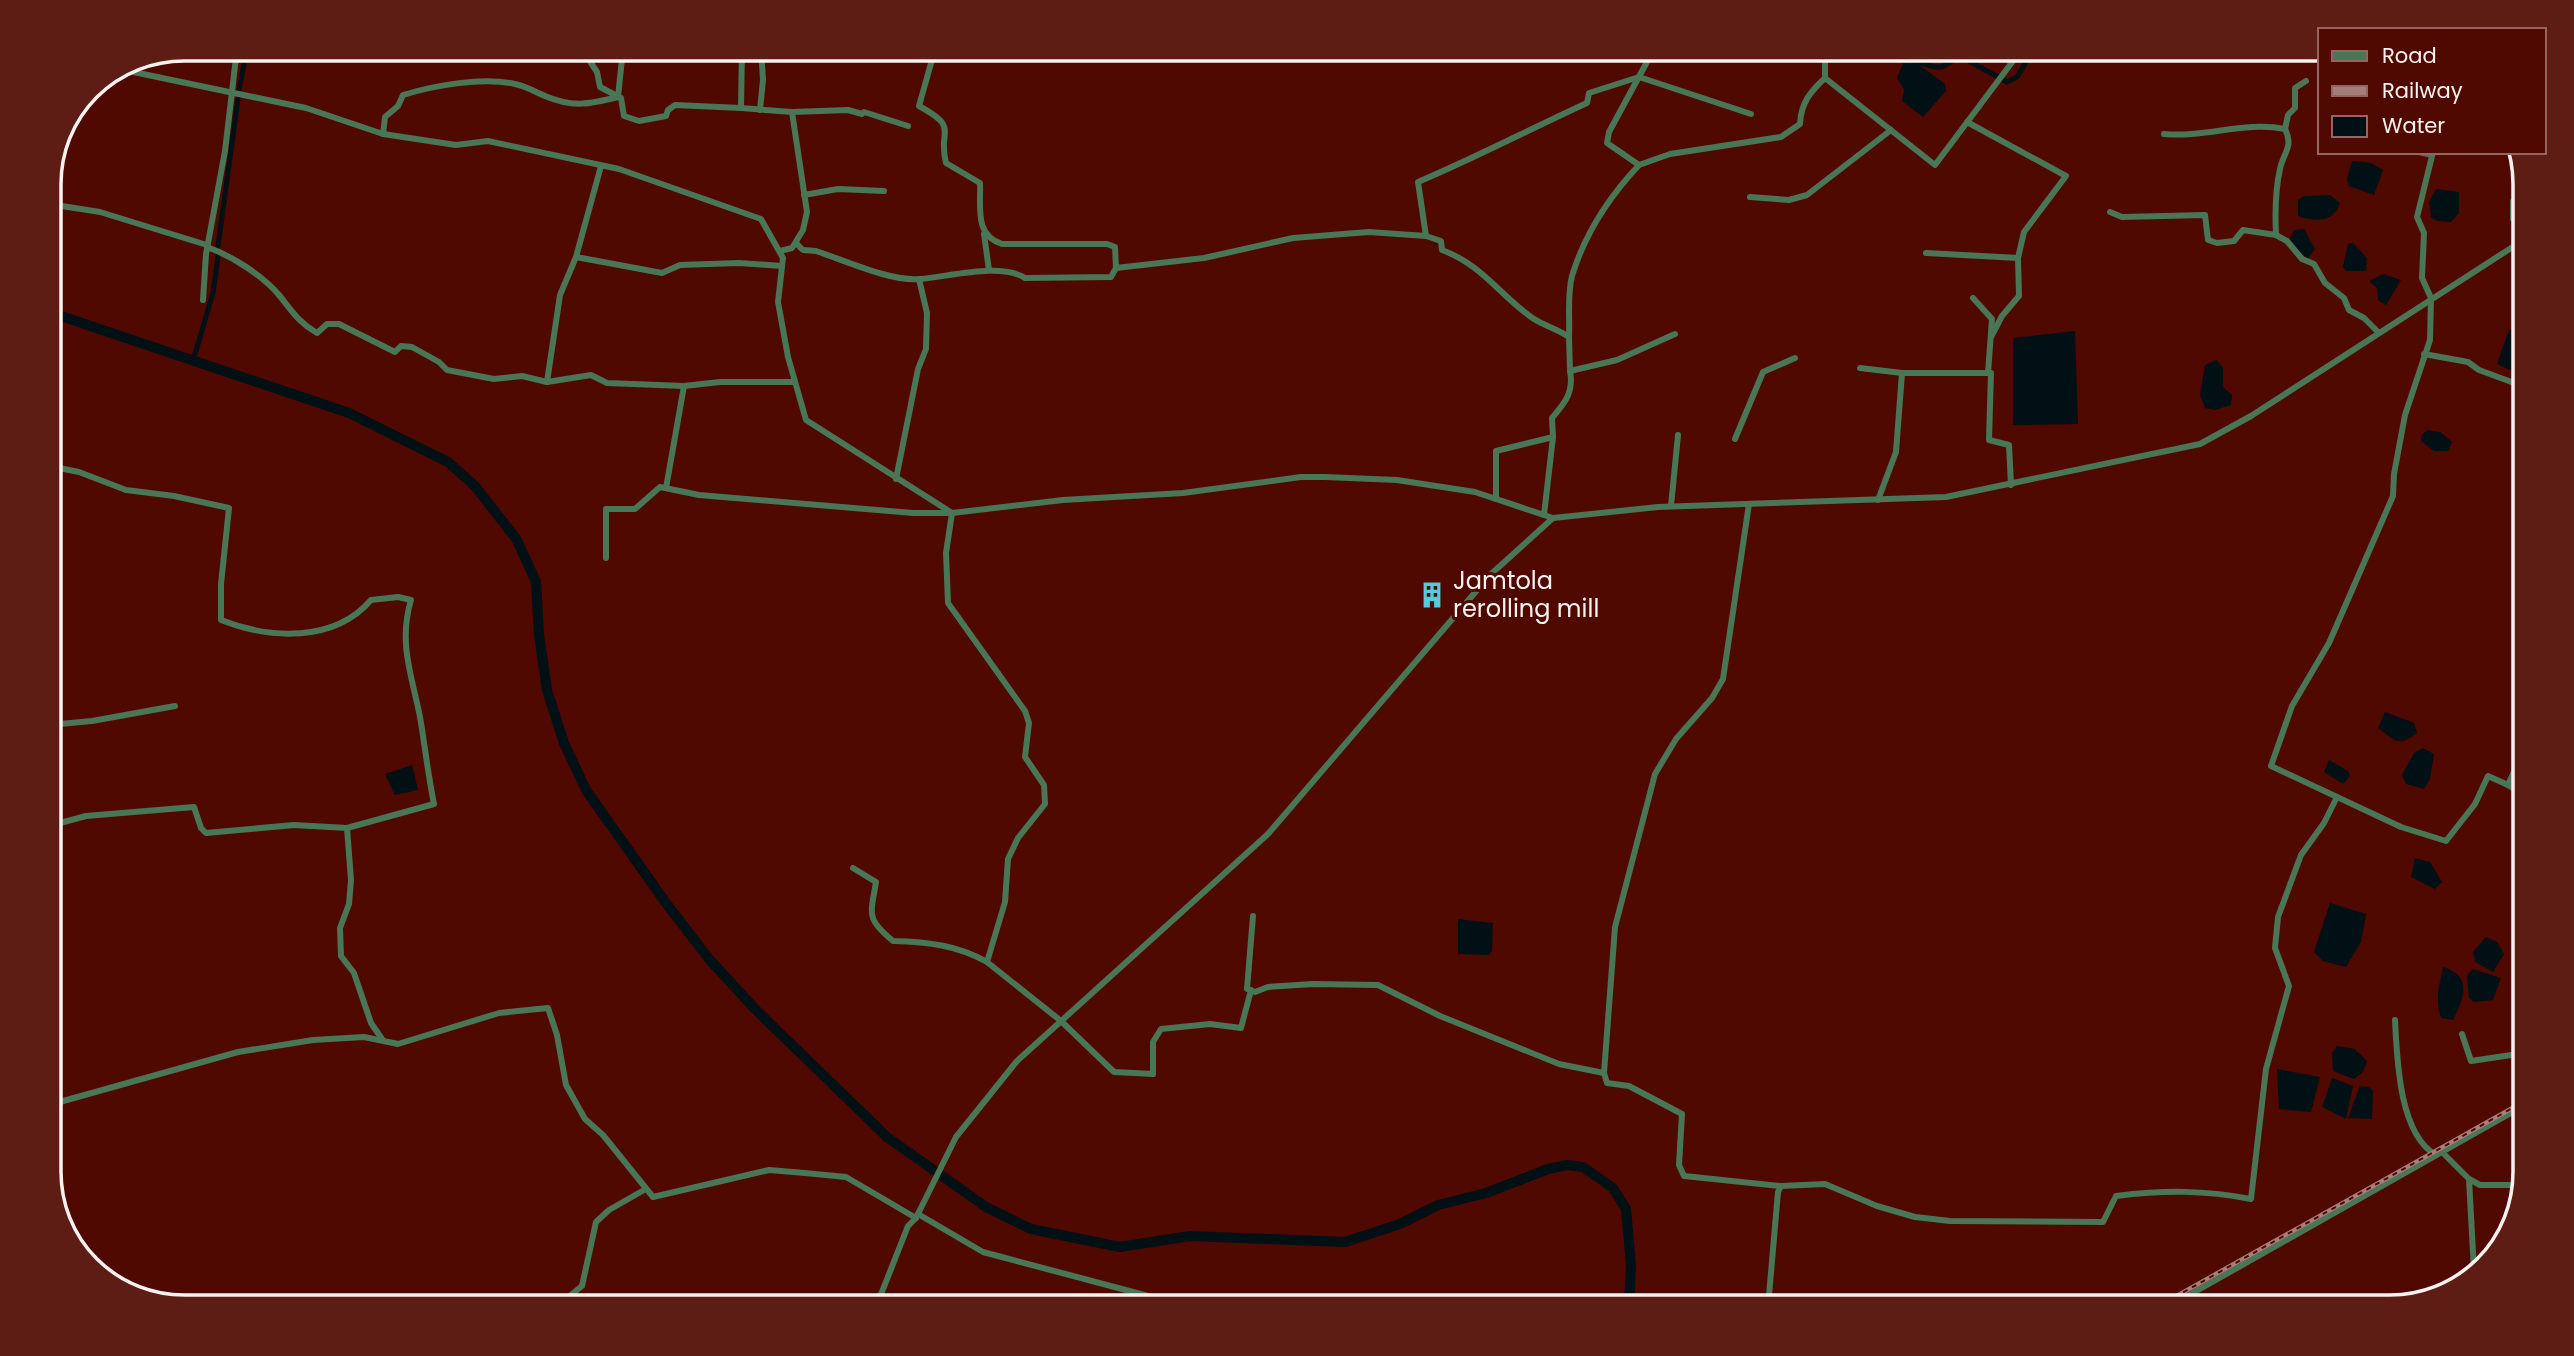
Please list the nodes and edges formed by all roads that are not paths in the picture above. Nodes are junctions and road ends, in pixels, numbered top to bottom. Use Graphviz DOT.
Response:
graph roads {
  1 [pos="235,61"];
  2 [pos="590,61"];
  3 [pos="622,61"];
  4 [pos="742,61"];
  5 [pos="762,61"];
  6 [pos="932,61"];
  7 [pos="1647,61"];
  8 [pos="1825,61"];
  9 [pos="2013,61"];
  10 [pos="135,72"];
  11 [pos="1639,76"];
  12 [pos="1825,78"];
  13 [pos="2306,81"];
  14 [pos="229,93"];
  15 [pos="618,97"];
  16 [pos="741,108"];
  17 [pos="760,110"];
  18 [pos="792,112"];
  19 [pos="1751,114"];
  20 [pos="1967,122"];
  21 [pos="908,125"];
  22 [pos="2286,129"];
  23 [pos="1891,130"];
  24 [pos="383,134"];
  25 [pos="2164,134"];
  26 [pos="2432,154"];
  27 [pos="1639,165"];
  28 [pos="601,166"];
  29 [pos="884,191"];
  30 [pos="804,195"];
  31 [pos="1750,197"];
  32 [pos="62,206"];
  33 [pos="2110,212"];
  34 [pos="983,232"];
  35 [pos="2276,235"];
  36 [pos="1426,236"];
  37 [pos="796,243"];
  38 [pos="207,246"];
  39 [pos="2512,247"];
  40 [pos="780,251"];
  41 [pos="1926,253"];
  42 [pos="576,257"];
  43 [pos="2018,258"];
  44 [pos="782,265"];
  45 [pos="1116,268"];
  46 [pos="989,270"];
  47 [pos="919,279"];
  48 [pos="1973,298"];
  49 [pos="2431,298"];
  50 [pos="203,300"];
  51 [pos="2378,332"];
  52 [pos="1675,334"];
  53 [pos="1569,337"];
  54 [pos="1991,337"];
  55 [pos="2424,354"];
  56 [pos="1795,358"];
  57 [pos="1860,368"];
  58 [pos="1570,372"];
  59 [pos="1902,373"];
  60 [pos="1988,373"];
  61 [pos="547,382"];
  62 [pos="795,382"];
  63 [pos="2512,382"];
  64 [pos="684,386"];
  65 [pos="1678,435"];
  66 [pos="1553,437"];
  67 [pos="1735,439"];
  68 [pos="62,469"];
  69 [pos="896,479"];
  70 [pos="2011,485"];
  71 [pos="666,488"];
  72 [pos="1496,499"];
  73 [pos="1878,499"];
  74 [pos="1749,504"];
  75 [pos="1671,506"];
  76 [pos="952,513"];
  77 [pos="1544,515"];
  78 [pos="1553,518"];
  79 [pos="606,558"];
  80 [pos="176,706"];
  81 [pos="62,723"];
  82 [pos="2513,775"];
  83 [pos="2508,785"];
  84 [pos="2513,788"];
  85 [pos="2337,797"];
  86 [pos="62,822"];
  87 [pos="347,828"];
  88 [pos="853,868"];
  89 [pos="1253,916"];
  90 [pos="988,962"];
  91 [pos="1251,990"];
  92 [pos="2395,1020"];
  93 [pos="1061,1021"];
  94 [pos="2462,1034"];
  95 [pos="383,1040"];
  96 [pos="2513,1055"];
  97 [pos="1604,1073"];
  98 [pos="62,1101"];
  99 [pos="2513,1112"];
  100 [pos="2439,1154"];
  101 [pos="2469,1179"];
  102 [pos="2512,1185"];
  103 [pos="1781,1186"];
  104 [pos="644,1190"];
  105 [pos="917,1216"];
  106 [pos="2473,1262"];
  107 [pos="571,1295"];
  108 [pos="881,1295"];
  109 [pos="1144,1295"];
  110 [pos="1769,1295"];
  111 [pos="2189,1295"];
  1 -- 14 [label="street"];
  2 -- 15 [label="street"];
  3 -- 15 [label="street"];
  4 -- 16 [label="street"];
  5 -- 17 [label="street"];
  6 -- 34 [label="street"];
  7 -- 11 [label="street"];
  8 -- 12 [label="street"];
  9 -- 20 [label="street"];
  10 -- 14 [label="street"];
  11 -- 19 [label="street"];
  11 -- 27 [label="street"];
  11 -- 36 [label="street"];
  12 -- 23 [label="street"];
  12 -- 27 [label="street"];
  13 -- 22 [label="street"];
  14 -- 24 [label="street"];
  14 -- 38 [label="street"];
  15 -- 16 [label="street"];
  15 -- 24 [label="street"];
  16 -- 17 [label="street"];
  17 -- 18 [label="street"];
  18 -- 21 [label="street"];
  18 -- 30 [label="street"];
  20 -- 23 [label="street"];
  20 -- 43 [label="street"];
  22 -- 25 [label="street"];
  22 -- 35 [label="street"];
  23 -- 31 [label="street"];
  24 -- 28 [label="street"];
  26 -- 49 [label="street"];
  27 -- 53 [label="street"];
  28 -- 40 [label="street"];
  28 -- 42 [label="street"];
  29 -- 30 [label="street"];
  30 -- 37 [label="street"];
  32 -- 38 [label="street"];
  33 -- 35 [label="street"];
  34 -- 45 [label="street"];
  34 -- 46 [label="street"];
  35 -- 51 [label="street"];
  36 -- 45 [label="street"];
  36 -- 53 [label="street"];
  37 -- 40 [label="street"];
  37 -- 47 [label="street"];
  38 -- 50 [label="street"];
  38 -- 61 [label="street"];
  39 -- 49 [label="street"];
  40 -- 44 [label="street"];
  41 -- 43 [label="street"];
  42 -- 44 [label="street"];
  42 -- 61 [label="street"];
  43 -- 54 [label="street"];
  44 -- 62 [label="street"];
  45 -- 46 [label="street"];
  46 -- 47 [label="street"];
  47 -- 69 [label="street"];
  48 -- 54 [label="street"];
  49 -- 51 [label="street"];
  49 -- 55 [label="street"];
  51 -- 70 [label="street"];
  52 -- 58 [label="street"];
  53 -- 58 [label="street"];
  54 -- 60 [label="street"];
  55 -- 63 [label="street"];
  55 -- 85 [label="street"];
  56 -- 67 [label="street"];
  57 -- 59 [label="street"];
  58 -- 66 [label="street"];
  59 -- 60 [label="street"];
  59 -- 73 [label="street"];
  60 -- 70 [label="street"];
  61 -- 64 [label="street"];
  62 -- 64 [label="street"];
  62 -- 69 [label="street"];
  64 -- 71 [label="street"];
  65 -- 75 [label="street"];
  66 -- 72 [label="street"];
  66 -- 77 [label="street"];
  68 -- 87 [label="street"];
  69 -- 76 [label="street"];
  70 -- 73 [label="street"];
  71 -- 76 [label="street"];
  71 -- 79 [label="street"];
  72 -- 76 [label="street"];
  72 -- 77 [label="street"];
  73 -- 74 [label="street"];
  74 -- 75 [label="street"];
  74 -- 97 [label="street"];
  75 -- 78 [label="street"];
  76 -- 90 [label="street"];
  77 -- 78 [label="street"];
  78 -- 93 [label="street"];
  80 -- 81 [label="street"];
  82 -- 83 [label="street"];
  83 -- 84 [label="street"];
  83 -- 85 [label="street"];
  85 -- 103 [label="street"];
  86 -- 87 [label="street"];
  87 -- 95 [label="street"];
  88 -- 90 [label="street"];
  89 -- 91 [label="street"];
  90 -- 93 [label="street"];
  91 -- 93 [label="street"];
  91 -- 97 [label="street"];
  92 -- 100 [label="street"];
  93 -- 105 [label="street"];
  94 -- 96 [label="street"];
  95 -- 98 [label="street"];
  95 -- 104 [label="street"];
  97 -- 103 [label="street"];
  99 -- 100 [label="street"];
  100 -- 101 [label="street"];
  100 -- 111 [label="street"];
  101 -- 102 [label="street"];
  101 -- 106 [label="street"];
  103 -- 110 [label="street"];
  104 -- 105 [label="street"];
  104 -- 107 [label="street"];
  105 -- 108 [label="street"];
  105 -- 109 [label="street"];
}
